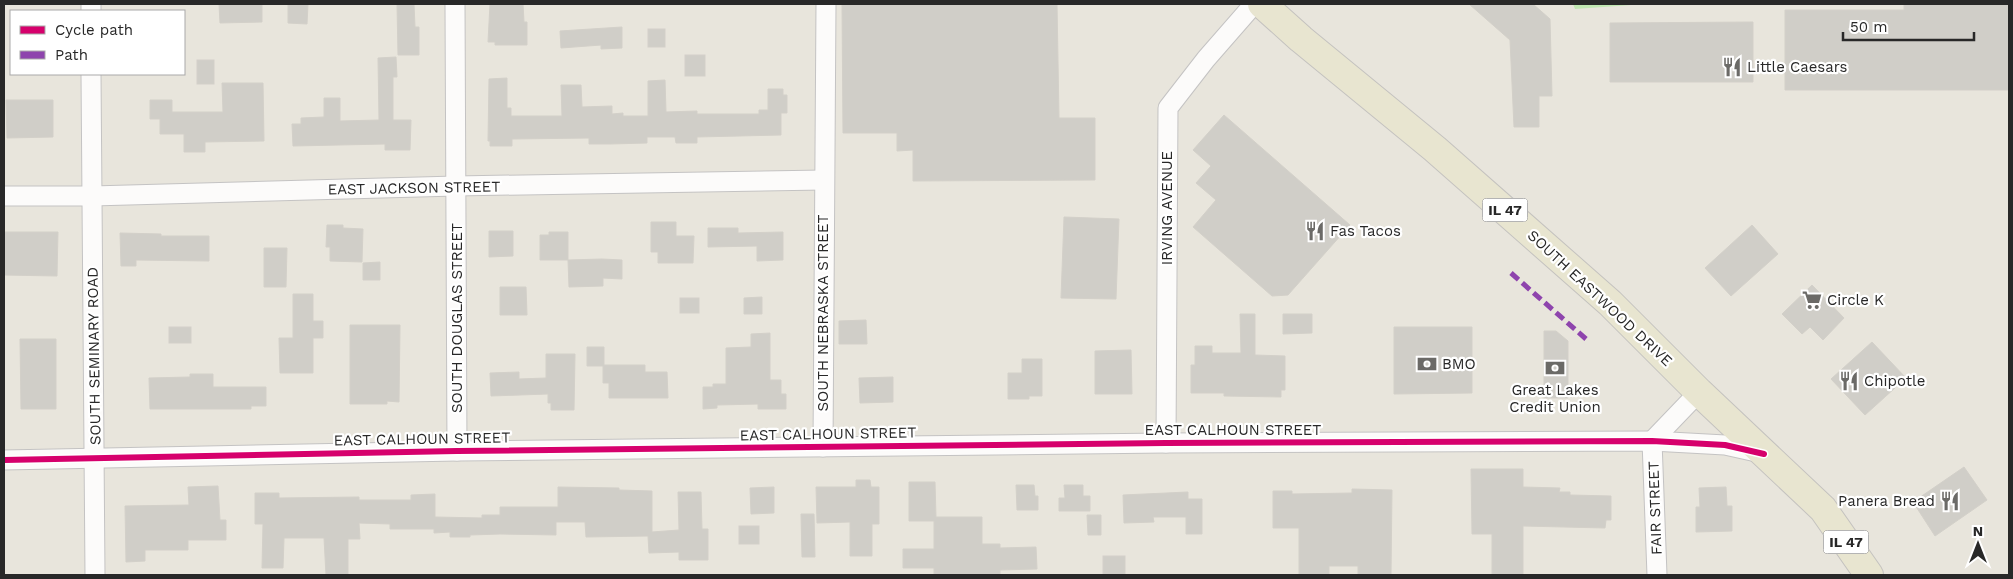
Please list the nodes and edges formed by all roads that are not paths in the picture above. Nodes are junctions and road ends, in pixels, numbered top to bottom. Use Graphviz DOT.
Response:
graph roads {
  1 [pos="455,4"];
  2 [pos="826,4"];
  3 [pos="1254,4"];
  4 [pos="1262,4"];
  5 [pos="91,75"];
  6 [pos="824,180"];
  7 [pos="456,186"];
  8 [pos="4,196"];
  9 [pos="92,196"];
  10 [pos="1699,392"];
  11 [pos="1652,441"];
  12 [pos="1166,443"];
  13 [pos="823,447"];
  14 [pos="457,451"];
  15 [pos="1764,454"];
  16 [pos="95,458"];
  17 [pos="4,460"];
  18 [pos="95,575"];
  19 [pos="1658,575"];
  20 [pos="1869,575"];
  1 -- 7 [label="street, SOUTH DOUGLAS STREET"];
  2 -- 6 [label="street, SOUTH NEBRASKA STREET"];
  3 -- 12 [label="street, IRVING AVENUE"];
  4 -- 10 [label="main road, SOUTH EASTWOOD DRIVE / IL 47"];
  5 -- 9 [label="street, SOUTH SEMINARY ROAD"];
  6 -- 7 [label="street, EAST JACKSON STREET"];
  6 -- 13 [label="street, SOUTH NEBRASKA STREET"];
  7 -- 9 [label="street, EAST JACKSON STREET"];
  7 -- 14 [label="street, SOUTH DOUGLAS STREET"];
  8 -- 9 [label="street, EAST JACKSON STREET"];
  9 -- 16 [label="street, SOUTH SEMINARY ROAD"];
  10 -- 11 [label="street"];
  10 -- 15 [label="main road, SOUTH EASTWOOD DRIVE / IL 47"];
  11 -- 12 [label="street, EAST CALHOUN STREET"];
  11 -- 15 [label="street, EAST CALHOUN STREET"];
  11 -- 19 [label="street, FAIR STREET"];
  12 -- 13 [label="street, EAST CALHOUN STREET"];
  13 -- 14 [label="street, EAST CALHOUN STREET"];
  14 -- 16 [label="street, EAST CALHOUN STREET"];
  15 -- 20 [label="main road, SOUTH EASTWOOD DRIVE / IL 47"];
  16 -- 17 [label="street, EAST CALHOUN STREET"];
  16 -- 18 [label="street, SOUTH SEMINARY ROAD"];
}
